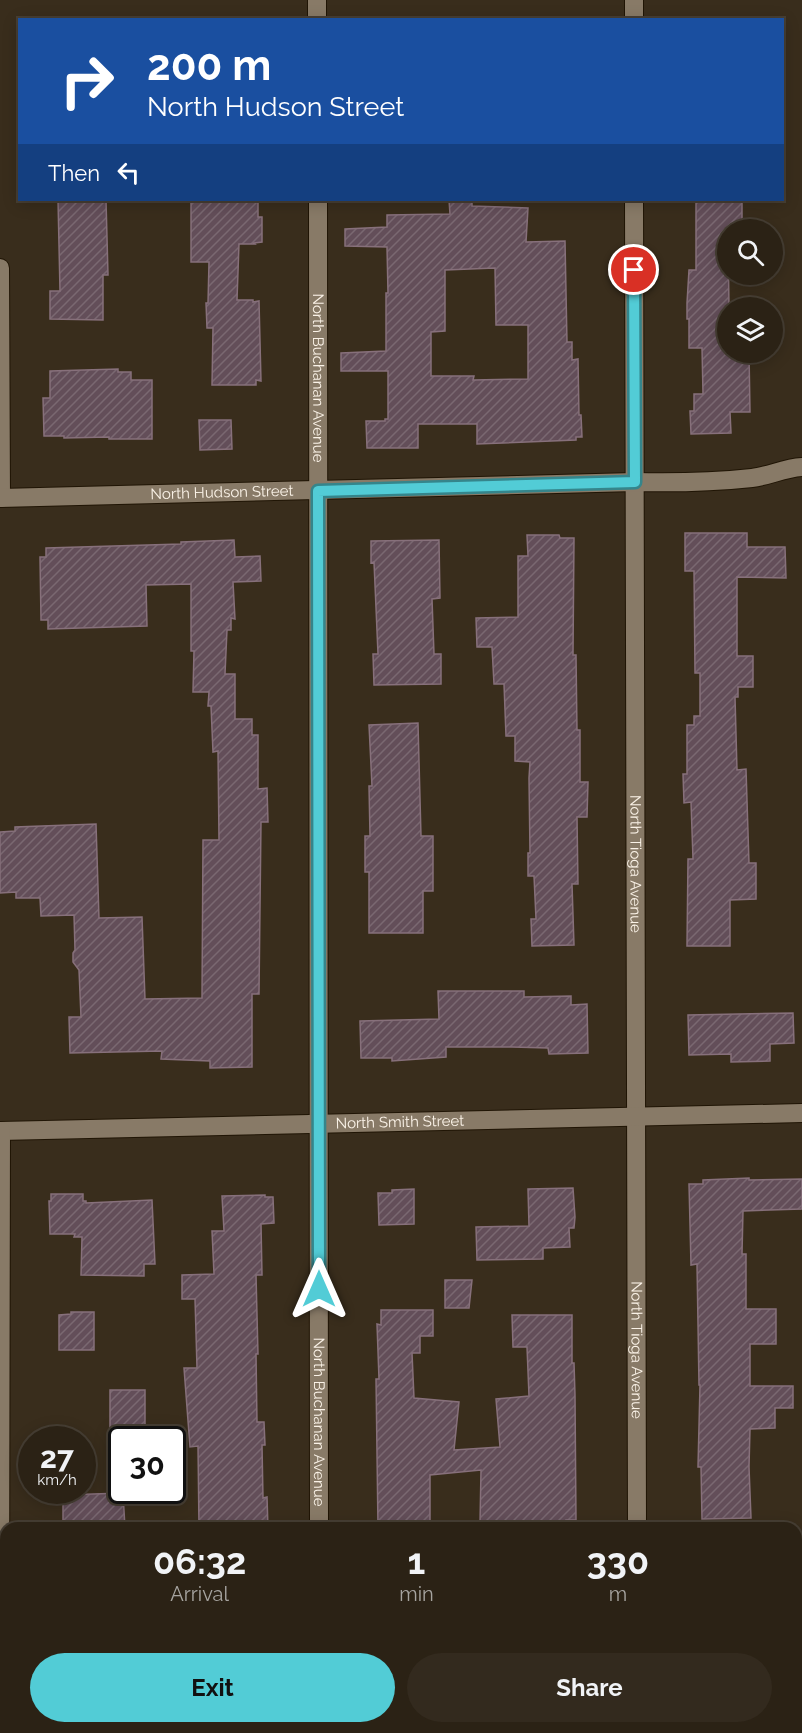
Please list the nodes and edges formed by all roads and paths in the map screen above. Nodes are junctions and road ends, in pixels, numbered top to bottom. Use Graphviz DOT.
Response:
graph roads {
  1 [pos="317,0"];
  2 [pos="634,0"];
  3 [pos="317,18"];
  4 [pos="634,18"];
  5 [pos="318,201"];
  6 [pos="634,201"];
  7 [pos="0,268"];
  8 [pos="802,467"];
  9 [pos="635,482"];
  10 [pos="318,491"];
  11 [pos="0,498"];
  12 [pos="802,1113"];
  13 [pos="636,1116"];
  14 [pos="318,1124"];
  15 [pos="0,1131"];
  16 [pos="319,1522"];
  17 [pos="637,1522"];
  18 [pos="0,1631"];
  1 -- 3 [label="street"];
  2 -- 4 [label="street"];
  5 -- 10 [label="street, North Buchanan Avenue"];
  6 -- 9 [label="street, North Tioga Avenue"];
  7 -- 11 [label="street"];
  8 -- 9 [label="street, North Hudson Street"];
  9 -- 10 [label="street, North Hudson Street"];
  9 -- 13 [label="street, North Tioga Avenue"];
  10 -- 11 [label="street, North Hudson Street"];
  10 -- 14 [label="street, North Buchanan Avenue"];
  12 -- 13 [label="street, North Smith Street"];
  13 -- 14 [label="street, North Smith Street"];
  13 -- 17 [label="street, North Tioga Avenue"];
  14 -- 15 [label="street, North Smith Street"];
  14 -- 16 [label="street, North Buchanan Avenue"];
  15 -- 18 [label="street"];
}
